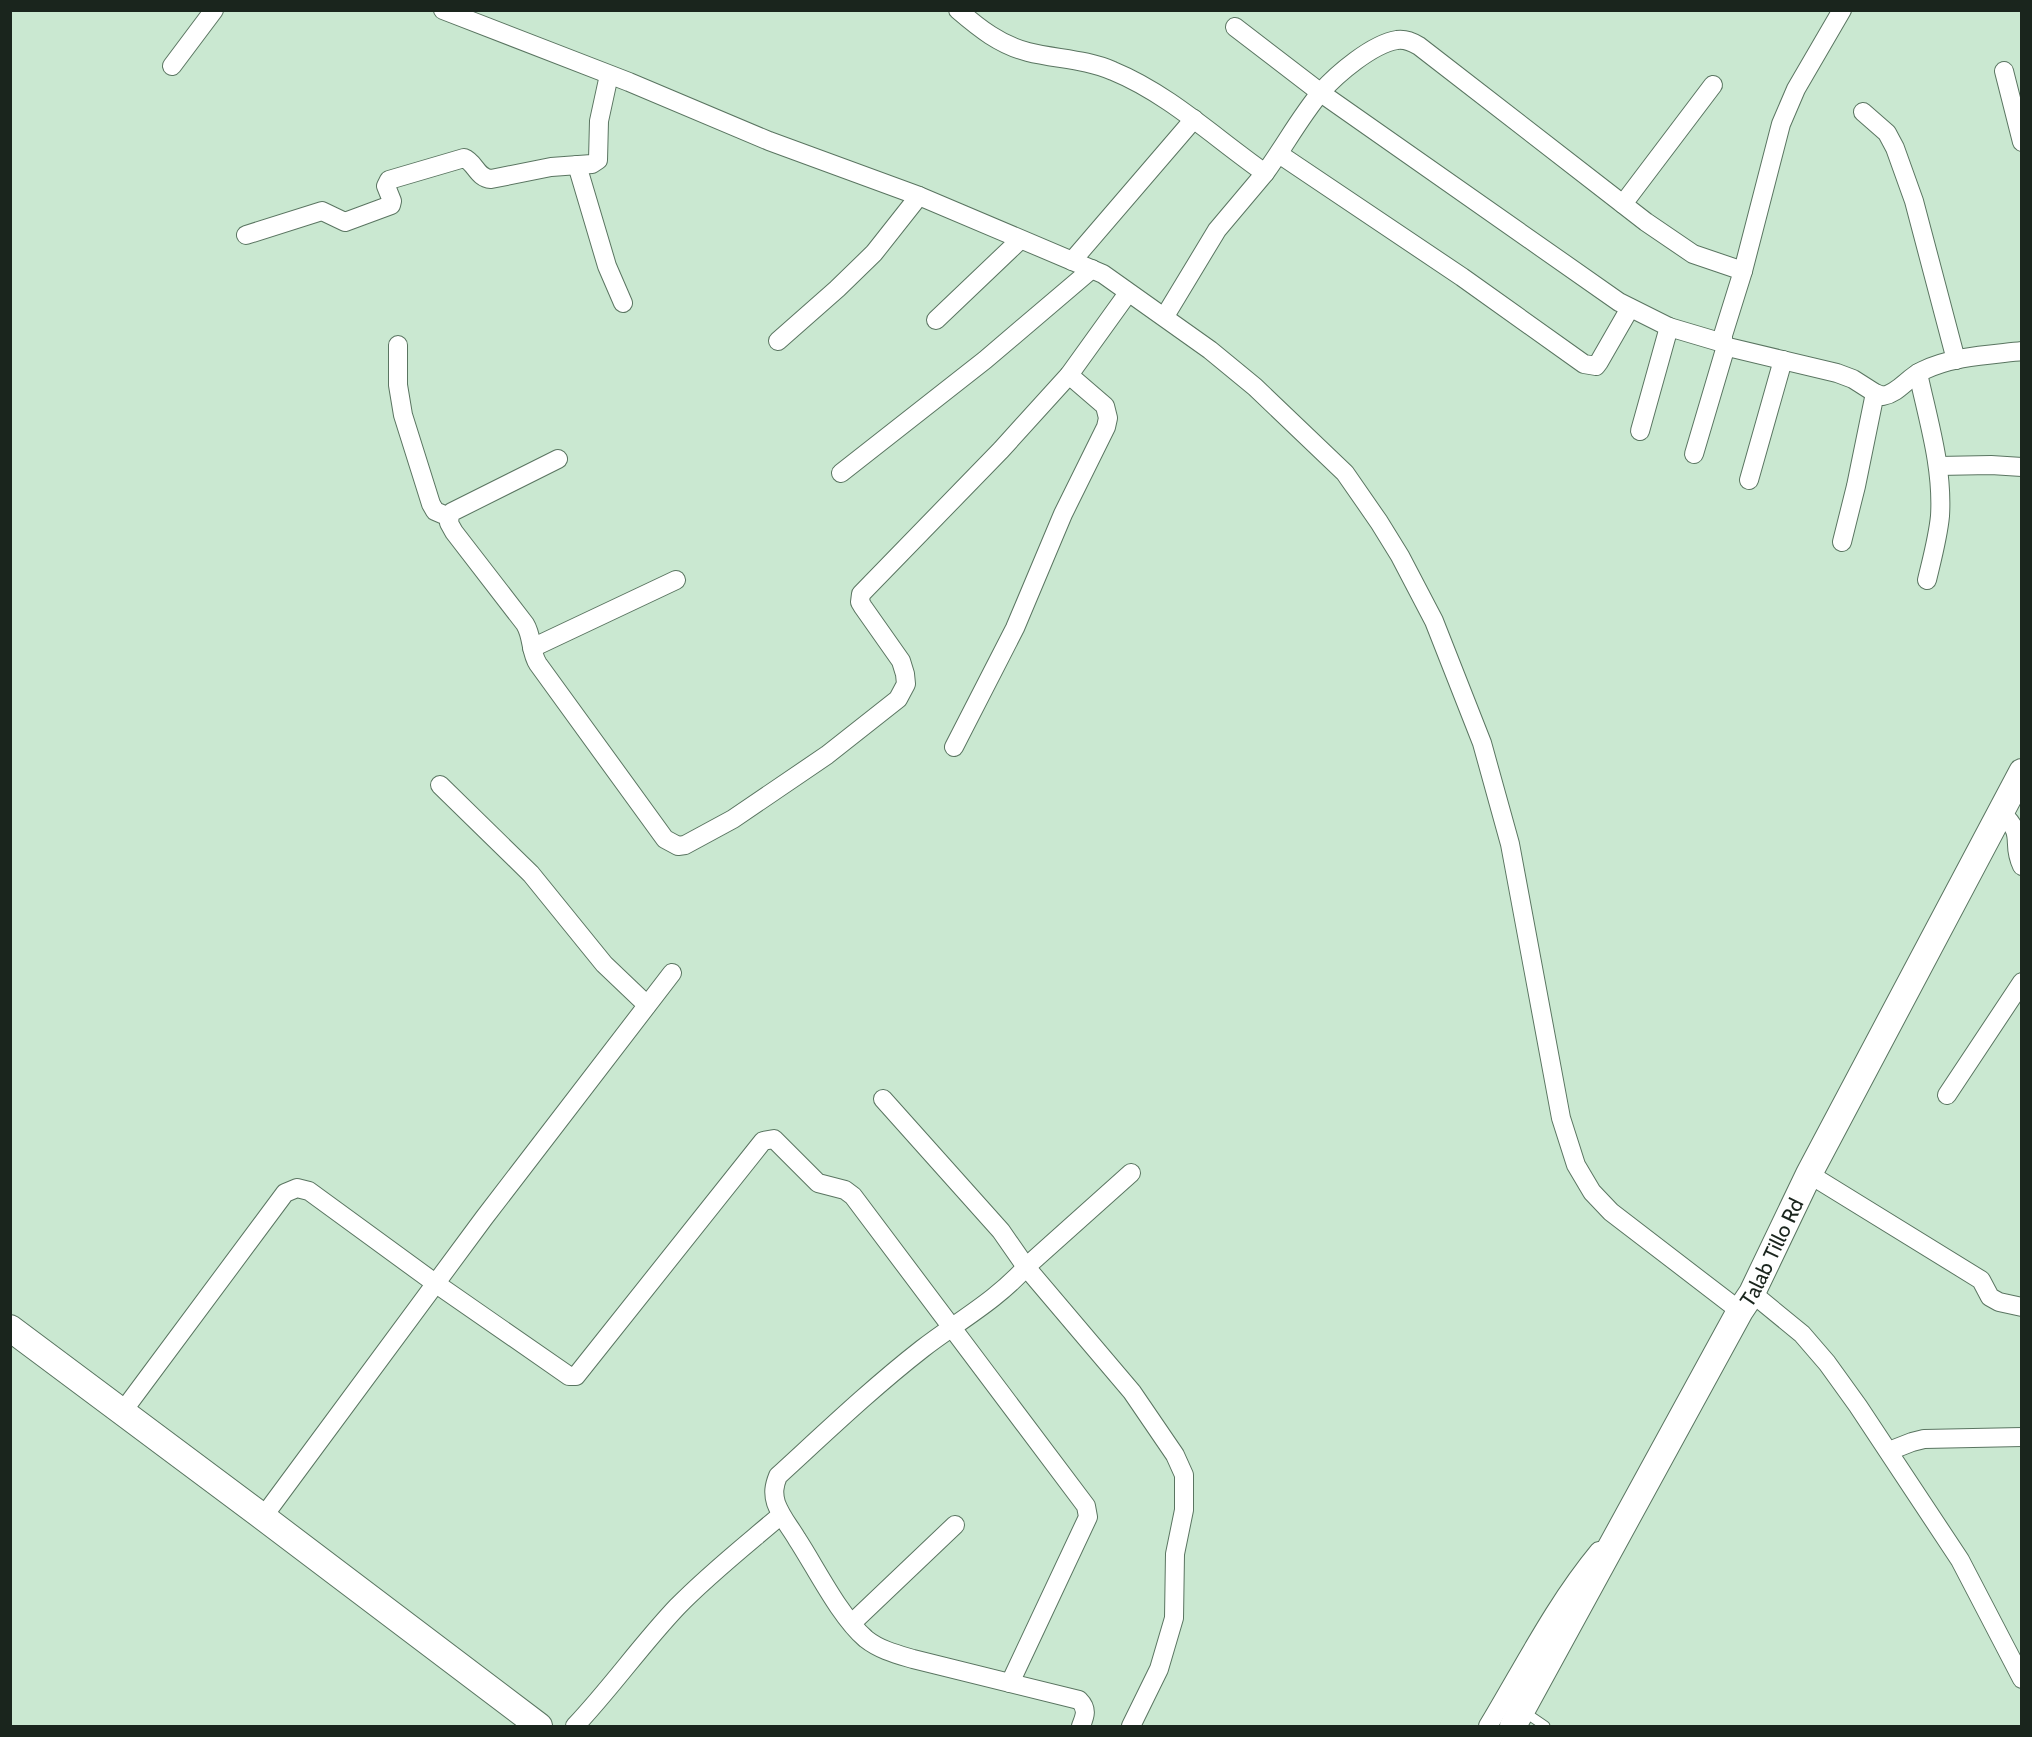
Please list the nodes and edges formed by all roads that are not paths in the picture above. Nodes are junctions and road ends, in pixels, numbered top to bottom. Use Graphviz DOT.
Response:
graph roads {
  1 [pos="214,10"];
  2 [pos="442,10"];
  3 [pos="958,10"];
  4 [pos="1842,10"];
  5 [pos="1235,27"];
  6 [pos="171,66"];
  7 [pos="2004,71"];
  8 [pos="609,75"];
  9 [pos="1713,85"];
  10 [pos="1321,93"];
  11 [pos="1863,112"];
  12 [pos="1194,119"];
  13 [pos="2022,142"];
  14 [pos="1279,154"];
  15 [pos="577,165"];
  16 [pos="1264,173"];
  17 [pos="919,196"];
  18 [pos="1623,204"];
  19 [pos="246,235"];
  20 [pos="1020,240"];
  21 [pos="1072,261"];
  22 [pos="1092,269"];
  23 [pos="1743,271"];
  24 [pos="1128,294"];
  25 [pos="623,303"];
  26 [pos="1630,308"];
  27 [pos="1165,316"];
  28 [pos="936,320"];
  29 [pos="1669,327"];
  30 [pos="778,341"];
  31 [pos="1725,344"];
  32 [pos="398,345"];
  33 [pos="2022,351"];
  34 [pos="1783,360"];
  35 [pos="1956,360"];
  36 [pos="1918,373"];
  37 [pos="1069,375"];
  38 [pos="1875,393"];
  39 [pos="1640,431"];
  40 [pos="1694,454"];
  41 [pos="558,459"];
  42 [pos="1938,466"];
  43 [pos="2022,467"];
  44 [pos="841,473"];
  45 [pos="1749,480"];
  46 [pos="449,517"];
  47 [pos="1842,542"];
  48 [pos="675,580"];
  49 [pos="1927,580"];
  50 [pos="532,648"];
  51 [pos="954,747"];
  52 [pos="2022,771"];
  53 [pos="440,785"];
  54 [pos="2001,812"];
  55 [pos="2022,866"];
  56 [pos="672,973"];
  57 [pos="2022,982"];
  58 [pos="648,1005"];
  59 [pos="1947,1095"];
  60 [pos="883,1099"];
  61 [pos="1131,1173"];
  62 [pos="1809,1174"];
  63 [pos="1026,1267"];
  64 [pos="435,1283"];
  65 [pos="1746,1302"];
  66 [pos="2022,1307"];
  67 [pos="951,1327"];
  68 [pos="10,1328"];
  69 [pos="123,1411"];
  70 [pos="2022,1437"];
  71 [pos="1889,1451"];
  72 [pos="781,1515"];
  73 [pos="263,1516"];
  74 [pos="1627,1518"];
  75 [pos="955,1525"];
  76 [pos="852,1623"];
  77 [pos="2022,1679"];
  78 [pos="1010,1683"];
  79 [pos="1517,1718"];
  80 [pos="539,1726"];
  81 [pos="574,1726"];
  82 [pos="1081,1726"];
  83 [pos="1131,1726"];
  84 [pos="1488,1726"];
  85 [pos="1545,1726"];
  1 -- 6 [label="street"];
  2 -- 8 [label="street"];
  3 -- 12 [label="street"];
  4 -- 23 [label="street"];
  5 -- 10 [label="street"];
  7 -- 13 [label="street"];
  8 -- 15 [label="street"];
  8 -- 17 [label="street"];
  9 -- 18 [label="street"];
  10 -- 14 [label="street"];
  10 -- 18 [label="street"];
  10 -- 26 [label="street"];
  11 -- 35 [label="street"];
  12 -- 16 [label="street"];
  12 -- 21 [label="street"];
  14 -- 16 [label="street"];
  14 -- 26 [label="street"];
  15 -- 19 [label="street"];
  15 -- 25 [label="street"];
  16 -- 27 [label="street"];
  17 -- 20 [label="street"];
  17 -- 30 [label="street"];
  18 -- 23 [label="street"];
  20 -- 21 [label="street"];
  20 -- 28 [label="street"];
  21 -- 22 [label="street"];
  22 -- 24 [label="street"];
  22 -- 44 [label="street"];
  23 -- 31 [label="street"];
  24 -- 27 [label="street"];
  24 -- 37 [label="street"];
  26 -- 29 [label="street"];
  27 -- 65 [label="street"];
  29 -- 31 [label="street"];
  29 -- 39 [label="street"];
  31 -- 34 [label="street"];
  31 -- 40 [label="street"];
  32 -- 46 [label="street"];
  33 -- 35 [label="street"];
  34 -- 38 [label="street"];
  34 -- 45 [label="street"];
  35 -- 36 [label="street"];
  36 -- 38 [label="street"];
  36 -- 42 [label="street"];
  37 -- 50 [label="street"];
  37 -- 51 [label="street"];
  38 -- 47 [label="street"];
  41 -- 46 [label="street"];
  42 -- 43 [label="street"];
  42 -- 49 [label="street"];
  46 -- 50 [label="street"];
  48 -- 50 [label="street"];
  52 -- 54 [label="main road, Talab Tillo Rd"];
  53 -- 58 [label="street"];
  54 -- 55 [label="street"];
  54 -- 62 [label="main road, Talab Tillo Rd"];
  56 -- 58 [label="street"];
  57 -- 59 [label="street"];
  58 -- 64 [label="street"];
  60 -- 63 [label="street"];
  61 -- 63 [label="street"];
  62 -- 65 [label="main road, Talab Tillo Rd"];
  62 -- 66 [label="street"];
  63 -- 67 [label="street"];
  63 -- 83 [label="street"];
  64 -- 67 [label="street"];
  64 -- 69 [label="street"];
  64 -- 73 [label="street"];
  65 -- 71 [label="street"];
  65 -- 74 [label="main road, Talab Tillo Rd"];
  67 -- 72 [label="street"];
  67 -- 78 [label="street"];
  68 -- 69 [label="main road"];
  69 -- 73 [label="main road"];
  70 -- 71 [label="street"];
  71 -- 77 [label="street"];
  72 -- 76 [label="street"];
  72 -- 81 [label="street"];
  73 -- 80 [label="main road"];
  74 -- 79 [label="main road, Talab Tillo Rd"];
  74 -- 84 [label="street"];
  75 -- 76 [label="street"];
  76 -- 78 [label="street"];
  78 -- 82 [label="street"];
  79 -- 85 [label="lane"];
}
